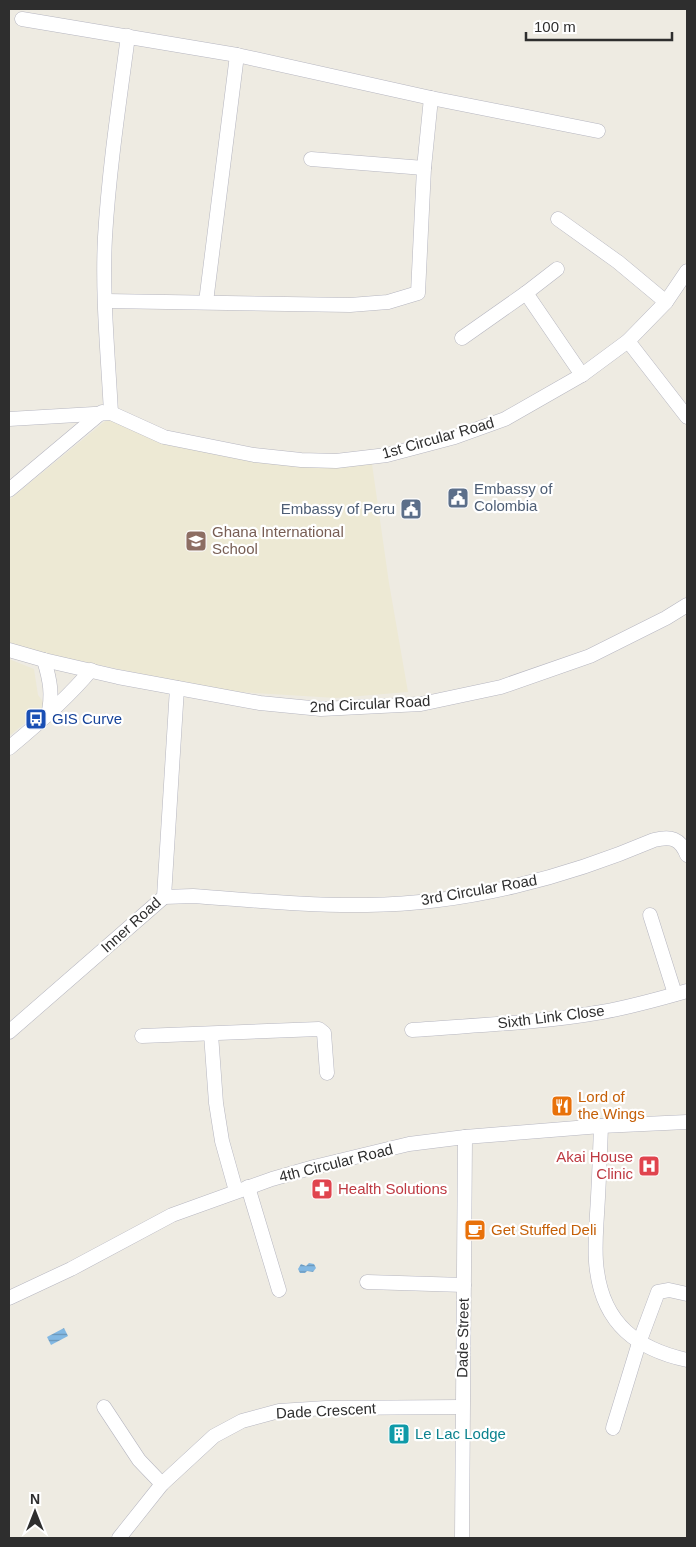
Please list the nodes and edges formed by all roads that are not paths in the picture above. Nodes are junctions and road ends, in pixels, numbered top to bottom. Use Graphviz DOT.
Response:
graph roads {
  1 [pos="22,19"];
  2 [pos="128,36"];
  3 [pos="237,55"];
  4 [pos="431,98"];
  5 [pos="598,131"];
  6 [pos="310,159"];
  7 [pos="424,168"];
  8 [pos="558,219"];
  9 [pos="557,269"];
  10 [pos="687,271"];
  11 [pos="526,293"];
  12 [pos="106,301"];
  13 [pos="206,302"];
  14 [pos="666,302"];
  15 [pos="462,338"];
  16 [pos="628,342"];
  17 [pos="582,376"];
  18 [pos="106,413"];
  19 [pos="687,417"];
  20 [pos="9,419"];
  21 [pos="9,490"];
  22 [pos="687,605"];
  23 [pos="9,650"];
  24 [pos="44,660"];
  25 [pos="91,670"];
  26 [pos="177,688"];
  27 [pos="48,715"];
  28 [pos="9,748"];
  29 [pos="687,855"];
  30 [pos="164,897"];
  31 [pos="650,915"];
  32 [pos="681,993"];
  33 [pos="412,1030"];
  34 [pos="9,1032"];
  35 [pos="210,1034"];
  36 [pos="142,1036"];
  37 [pos="327,1074"];
  38 [pos="687,1122"];
  39 [pos="601,1126"];
  40 [pos="465,1137"];
  41 [pos="242,1189"];
  42 [pos="367,1282"];
  43 [pos="464,1285"];
  44 [pos="279,1290"];
  45 [pos="687,1294"];
  46 [pos="9,1298"];
  47 [pos="638,1343"];
  48 [pos="687,1360"];
  49 [pos="104,1406"];
  50 [pos="462,1407"];
  51 [pos="612,1428"];
  52 [pos="162,1484"];
  53 [pos="119,1538"];
  54 [pos="462,1538"];
  1 -- 2 [label="street"];
  2 -- 3 [label="street"];
  2 -- 12 [label="street"];
  3 -- 4 [label="street"];
  3 -- 13 [label="street"];
  4 -- 5 [label="street"];
  4 -- 7 [label="street"];
  6 -- 7 [label="street"];
  7 -- 13 [label="street"];
  8 -- 14 [label="street"];
  9 -- 11 [label="street"];
  10 -- 14 [label="street, 1st Circular Road"];
  11 -- 15 [label="street"];
  11 -- 17 [label="street"];
  12 -- 13 [label="street"];
  12 -- 18 [label="street"];
  14 -- 16 [label="street, 1st Circular Road"];
  16 -- 17 [label="street, 1st Circular Road"];
  16 -- 19 [label="street"];
  17 -- 18 [label="street, 1st Circular Road"];
  18 -- 20 [label="street"];
  18 -- 21 [label="street"];
  22 -- 26 [label="street, 2nd Circular Road"];
  23 -- 24 [label="street, 2nd Circular Road"];
  24 -- 25 [label="street, 2nd Circular Road"];
  24 -- 27 [label="street"];
  25 -- 26 [label="street, 2nd Circular Road"];
  25 -- 27 [label="street"];
  26 -- 30 [label="street, Inner Road"];
  27 -- 28 [label="street"];
  29 -- 30 [label="street, 3rd Circular Road"];
  30 -- 34 [label="street, Inner Road"];
  31 -- 32 [label="street"];
  32 -- 33 [label="street, Sixth Link Close"];
  35 -- 36 [label="street"];
  35 -- 37 [label="street"];
  35 -- 41 [label="street"];
  38 -- 39 [label="street, 4th Circular Road"];
  39 -- 40 [label="street, 4th Circular Road"];
  39 -- 47 [label="street"];
  40 -- 41 [label="street, 4th Circular Road"];
  40 -- 43 [label="street, Dade Street"];
  41 -- 44 [label="street"];
  41 -- 46 [label="street, 4th Circular Road"];
  42 -- 43 [label="street"];
  43 -- 50 [label="street, Dade Street"];
  45 -- 47 [label="street"];
  47 -- 48 [label="street"];
  47 -- 51 [label="street"];
  49 -- 52 [label="street"];
  50 -- 52 [label="street, Dade Crescent"];
  50 -- 54 [label="street, Dade Street"];
  52 -- 53 [label="street, Dade Crescent"];
}
